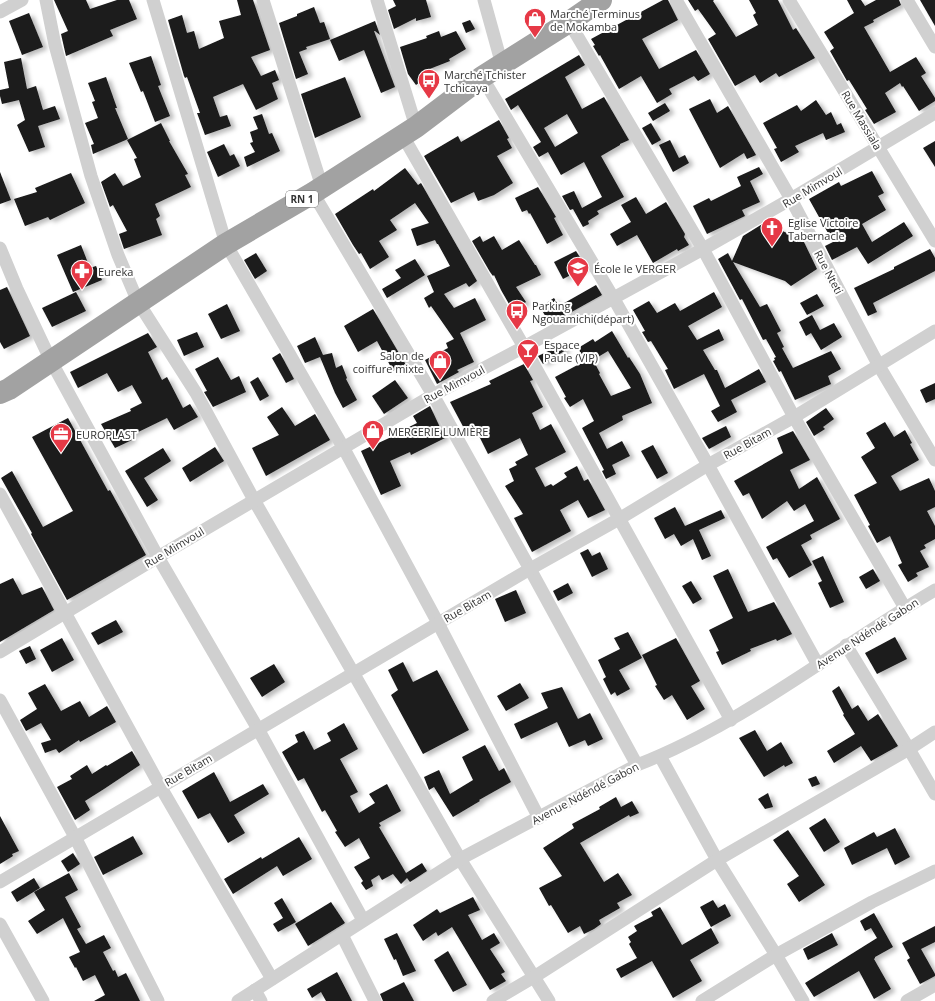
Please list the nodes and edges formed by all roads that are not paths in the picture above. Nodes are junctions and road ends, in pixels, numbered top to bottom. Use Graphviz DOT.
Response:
graph roads {
  1 [pos="22,0"];
  2 [pos="46,0"];
  3 [pos="153,0"];
  4 [pos="263,0"];
  5 [pos="377,0"];
  6 [pos="484,0"];
  7 [pos="600,0"];
  8 [pos="676,0"];
  9 [pos="789,0"];
  10 [pos="907,0"];
  11 [pos="0,12"];
  12 [pos="576,12"];
  13 [pos="935,47"];
  14 [pos="502,65"];
  15 [pos="482,77"];
  16 [pos="935,113"];
  17 [pos="409,132"];
  18 [pos="878,147"];
  19 [pos="317,190"];
  20 [pos="791,199"];
  21 [pos="935,241"];
  22 [pos="226,244"];
  23 [pos="0,248"];
  24 [pos="703,249"];
  25 [pos="614,299"];
  26 [pos="138,302"];
  27 [pos="935,331"];
  28 [pos="524,348"];
  29 [pos="51,361"];
  30 [pos="879,366"];
  31 [pos="0,393"];
  32 [pos="433,395"];
  33 [pos="794,417"];
  34 [pos="343,447"];
  35 [pos="935,460"];
  36 [pos="708,465"];
  37 [pos="0,494"];
  38 [pos="254,500"];
  39 [pos="619,519"];
  40 [pos="158,557"];
  41 [pos="530,569"];
  42 [pos="935,590"];
  43 [pos="904,608"];
  44 [pos="65,614"];
  45 [pos="438,623"];
  46 [pos="846,646"];
  47 [pos="0,652"];
  48 [pos="818,665"];
  49 [pos="353,674"];
  50 [pos="0,700"];
  51 [pos="731,720"];
  52 [pos="258,729"];
  53 [pos="935,732"];
  54 [pos="909,749"];
  55 [pos="660,756"];
  56 [pos="637,765"];
  57 [pos="160,786"];
  58 [pos="935,794"];
  59 [pos="539,818"];
  60 [pos="75,836"];
  61 [pos="460,859"];
  62 [pos="717,860"];
  63 [pos="935,871"];
  64 [pos="0,882"];
  65 [pos="363,920"];
  66 [pos="0,924"];
  67 [pos="342,935"];
  68 [pos="776,955"];
  69 [pos="534,977"];
  70 [pos="272,979"];
  71 [pos="935,985"];
  72 [pos="258,996"];
  73 [pos="43,1001"];
  74 [pos="158,1001"];
  75 [pos="238,1001"];
  76 [pos="375,1001"];
  77 [pos="493,1001"];
  78 [pos="549,1001"];
  79 [pos="702,1001"];
  80 [pos="803,1001"];
  81 [pos="907,1001"];
  1 -- 11 [label="street"];
  2 -- 26 [label="street"];
  3 -- 22 [label="street"];
  4 -- 19 [label="street"];
  5 -- 17 [label="street"];
  6 -- 14 [label="street"];
  7 -- 12 [label="highway, RN 1"];
  8 -- 20 [label="street, Rue Nteti"];
  9 -- 18 [label="street, Rue Massiala"];
  10 -- 13 [label="street"];
  12 -- 14 [label="highway, RN 1"];
  12 -- 24 [label="street"];
  14 -- 15 [label="highway, RN 1"];
  15 -- 17 [label="highway, RN 1"];
  15 -- 25 [label="street"];
  16 -- 18 [label="street, Rue Mimvoul"];
  17 -- 19 [label="highway, RN 1"];
  17 -- 28 [label="street"];
  18 -- 20 [label="street, Rue Mimvoul"];
  18 -- 21 [label="street, Rue Massiala"];
  19 -- 22 [label="highway, RN 1"];
  19 -- 32 [label="street"];
  20 -- 24 [label="street, Rue Mimvoul"];
  20 -- 30 [label="street, Rue Nteti"];
  22 -- 26 [label="highway, RN 1"];
  22 -- 34 [label="street"];
  23 -- 29 [label="street"];
  24 -- 25 [label="street, Rue Mimvoul"];
  24 -- 33 [label="street"];
  25 -- 28 [label="street, Rue Mimvoul"];
  25 -- 36 [label="street"];
  26 -- 29 [label="highway, RN 1"];
  26 -- 38 [label="street"];
  27 -- 30 [label="street, Rue Bitam"];
  28 -- 32 [label="street, Rue Mimvoul"];
  28 -- 39 [label="street"];
  29 -- 31 [label="highway, RN 1"];
  29 -- 40 [label="street"];
  30 -- 33 [label="street, Rue Bitam"];
  30 -- 35 [label="street, Rue Nteti"];
  32 -- 34 [label="street, Rue Mimvoul"];
  32 -- 41 [label="street"];
  33 -- 36 [label="street, Rue Bitam"];
  33 -- 43 [label="street"];
  34 -- 38 [label="street, Rue Mimvoul"];
  34 -- 45 [label="street"];
  36 -- 39 [label="street, Rue Bitam"];
  36 -- 48 [label="street"];
  37 -- 44 [label="street"];
  38 -- 40 [label="street, Rue Mimvoul"];
  38 -- 49 [label="street"];
  39 -- 41 [label="street, Rue Bitam"];
  39 -- 51 [label="street"];
  40 -- 44 [label="street, Rue Mimvoul"];
  40 -- 52 [label="street"];
  41 -- 45 [label="street, Rue Bitam"];
  41 -- 56 [label="street"];
  42 -- 43 [label="street, Avenue Ndéndé Gabon"];
  43 -- 46 [label="street, Avenue Ndéndé Gabon"];
  44 -- 47 [label="street, Rue Mimvoul"];
  44 -- 57 [label="street"];
  45 -- 49 [label="street, Rue Bitam"];
  45 -- 59 [label="street"];
  46 -- 48 [label="street, Avenue Ndéndé Gabon"];
  46 -- 54 [label="street"];
  48 -- 51 [label="street, Avenue Ndéndé Gabon"];
  49 -- 52 [label="street, Rue Bitam"];
  49 -- 61 [label="street"];
  50 -- 60 [label="street"];
  51 -- 55 [label="street, Avenue Ndéndé Gabon"];
  52 -- 57 [label="street, Rue Bitam"];
  52 -- 65 [label="street"];
  53 -- 54 [label="street"];
  54 -- 58 [label="street"];
  54 -- 62 [label="street"];
  55 -- 56 [label="street, Avenue Ndéndé Gabon"];
  55 -- 62 [label="street"];
  56 -- 59 [label="street, Avenue Ndéndé Gabon"];
  57 -- 60 [label="street, Rue Bitam"];
  57 -- 70 [label="street"];
  59 -- 61 [label="street, Avenue Ndéndé Gabon"];
  60 -- 64 [label="street, Rue Bitam"];
  60 -- 74 [label="street"];
  61 -- 65 [label="street, Avenue Ndéndé Gabon"];
  61 -- 69 [label="street"];
  62 -- 68 [label="street"];
  62 -- 69 [label="street"];
  63 -- 68 [label="street"];
  65 -- 67 [label="street, Avenue Ndéndé Gabon"];
  66 -- 73 [label="street"];
  67 -- 70 [label="street, Avenue Ndéndé Gabon"];
  67 -- 76 [label="street"];
  68 -- 79 [label="street"];
  68 -- 80 [label="street"];
  69 -- 77 [label="street"];
  69 -- 78 [label="street"];
  70 -- 72 [label="street, Avenue Ndéndé Gabon"];
  71 -- 81 [label="street"];
  72 -- 75 [label="street, Avenue Ndéndé Gabon"];
}
